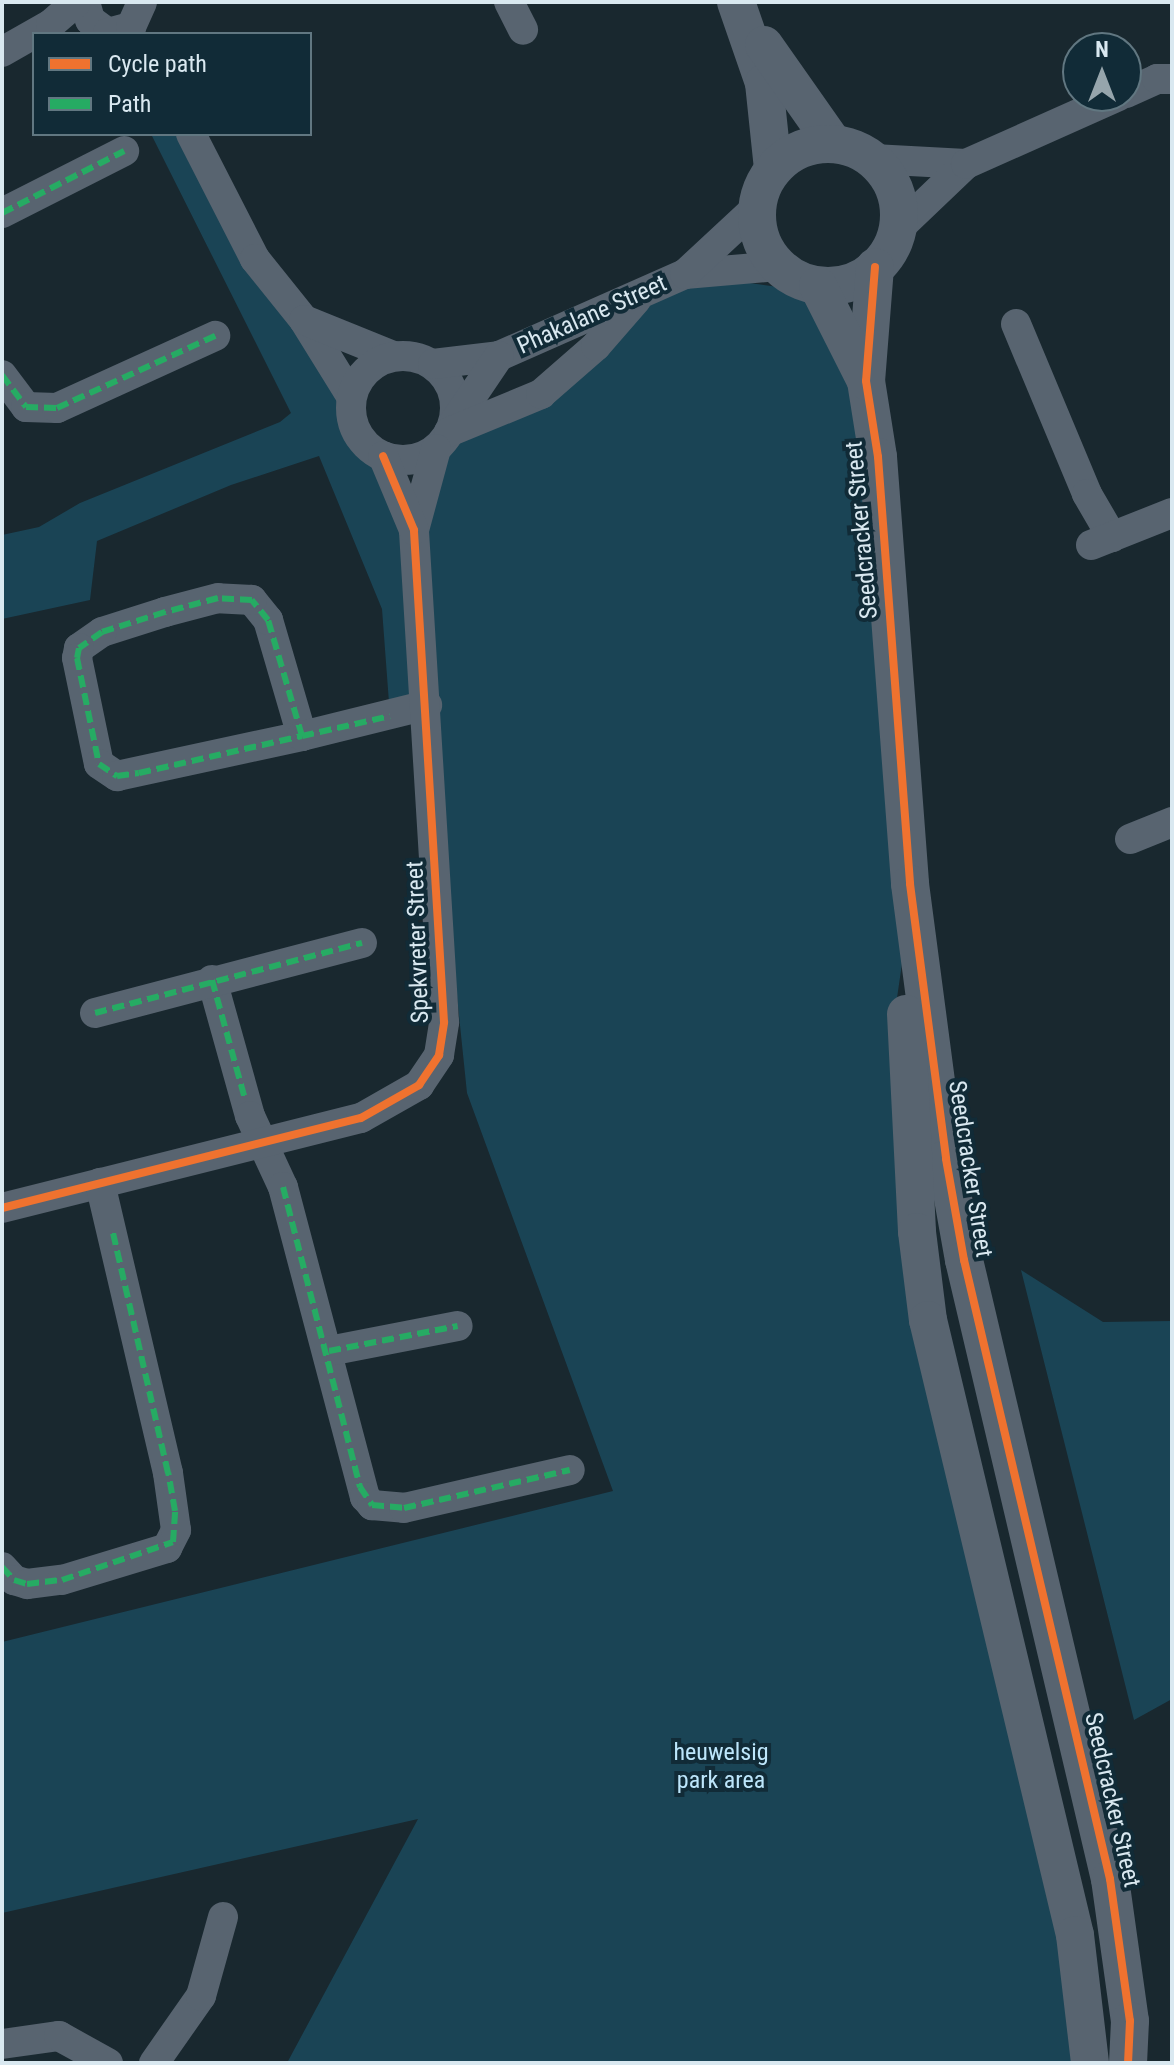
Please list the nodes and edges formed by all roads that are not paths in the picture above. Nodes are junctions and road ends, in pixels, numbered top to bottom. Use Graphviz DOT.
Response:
graph roads {
  1 [pos="509,2"];
  2 [pos="737,4"];
  3 [pos="84,8"];
  4 [pos="133,24"];
  5 [pos="523,30"];
  6 [pos="37,32"];
  7 [pos="32,35"];
  8 [pos="2,52"];
  9 [pos="1167,73"];
  10 [pos="1142,85"];
  11 [pos="1083,112"];
  12 [pos="192,136"];
  13 [pos="833,143"];
  14 [pos="124,151"];
  15 [pos="873,159"];
  16 [pos="966,164"];
  17 [pos="773,168"];
  18 [pos="756,208"];
  19 [pos="2,213"];
  20 [pos="897,230"];
  21 [pos="778,266"];
  22 [pos="875,267"];
  23 [pos="685,274"];
  24 [pos="818,286"];
  25 [pos="640,295"];
  26 [pos="304,320"];
  27 [pos="1016,324"];
  28 [pos="215,336"];
  29 [pos="393,356"];
  30 [pos="499,356"];
  31 [pos="433,364"];
  32 [pos="2,375"];
  33 [pos="866,381"];
  34 [pos="351,396"];
  35 [pos="446,436"];
  36 [pos="383,456"];
  37 [pos="1172,513"];
  38 [pos="414,530"];
  39 [pos="427,705"];
  40 [pos="302,736"];
  41 [pos="1172,822"];
  42 [pos="1130,839"];
  43 [pos="910,884"];
  44 [pos="362,943"];
  45 [pos="212,980"];
  46 [pos="95,1013"];
  47 [pos="260,1143"];
  48 [pos="100,1183"];
  49 [pos="3,1202"];
  50 [pos="458,1326"];
  51 [pos="329,1351"];
  52 [pos="570,1470"];
  53 [pos="2,1567"];
  54 [pos="223,1917"];
  55 [pos="2,2044"];
  56 [pos="108,2063"];
  57 [pos="154,2063"];
  58 [pos="1090,2063"];
  59 [pos="1128,2063"];
  1 -- 5 [label="street"];
  2 -- 13 [label="street"];
  2 -- 17 [label="street"];
  3 -- 4 [label="street"];
  3 -- 6 [label="street"];
  7 -- 8 [label="street"];
  9 -- 10 [label="street"];
  11 -- 16 [label="street"];
  12 -- 26 [label="street"];
  13 -- 15 [label="street"];
  13 -- 17 [label="street"];
  14 -- 19 [label="street"];
  15 -- 16 [label="street"];
  15 -- 20 [label="street"];
  16 -- 20 [label="street"];
  17 -- 18 [label="street"];
  18 -- 21 [label="street"];
  18 -- 23 [label="street, Phakalane Street"];
  20 -- 22 [label="street"];
  21 -- 23 [label="street, Phakalane Street"];
  21 -- 24 [label="street"];
  22 -- 24 [label="street"];
  22 -- 33 [label="street, Seedcracker Street"];
  23 -- 25 [label="street, Phakalane Street"];
  24 -- 33 [label="street, Seedcracker Street"];
  25 -- 30 [label="street, Phakalane Street"];
  25 -- 35 [label="street"];
  26 -- 29 [label="street"];
  26 -- 34 [label="street"];
  27 -- 37 [label="street"];
  28 -- 32 [label="street"];
  29 -- 31 [label="street"];
  29 -- 34 [label="street"];
  30 -- 31 [label="street, Phakalane Street"];
  30 -- 35 [label="street, Phakalane Street"];
  31 -- 35 [label="street"];
  33 -- 43 [label="street, Seedcracker Street"];
  34 -- 36 [label="street"];
  35 -- 36 [label="street"];
  35 -- 38 [label="street, Spekvreter Street"];
  36 -- 38 [label="street, Spekvreter Street"];
  38 -- 39 [label="street, Spekvreter Street"];
  39 -- 40 [label="street"];
  39 -- 47 [label="street, Spekvreter Street"];
  40 -- 40 [label="street"];
  41 -- 42 [label="street"];
  43 -- 58 [label="street, Seedcracker Street"];
  43 -- 59 [label="street, Seedcracker Street"];
  44 -- 45 [label="street"];
  45 -- 46 [label="street"];
  45 -- 47 [label="street"];
  47 -- 48 [label="street, Spekvreter Street"];
  47 -- 51 [label="street"];
  48 -- 49 [label="street, Spekvreter Street"];
  48 -- 53 [label="street"];
  50 -- 51 [label="street"];
  51 -- 52 [label="street"];
  54 -- 57 [label="street"];
  55 -- 56 [label="street"];
}
